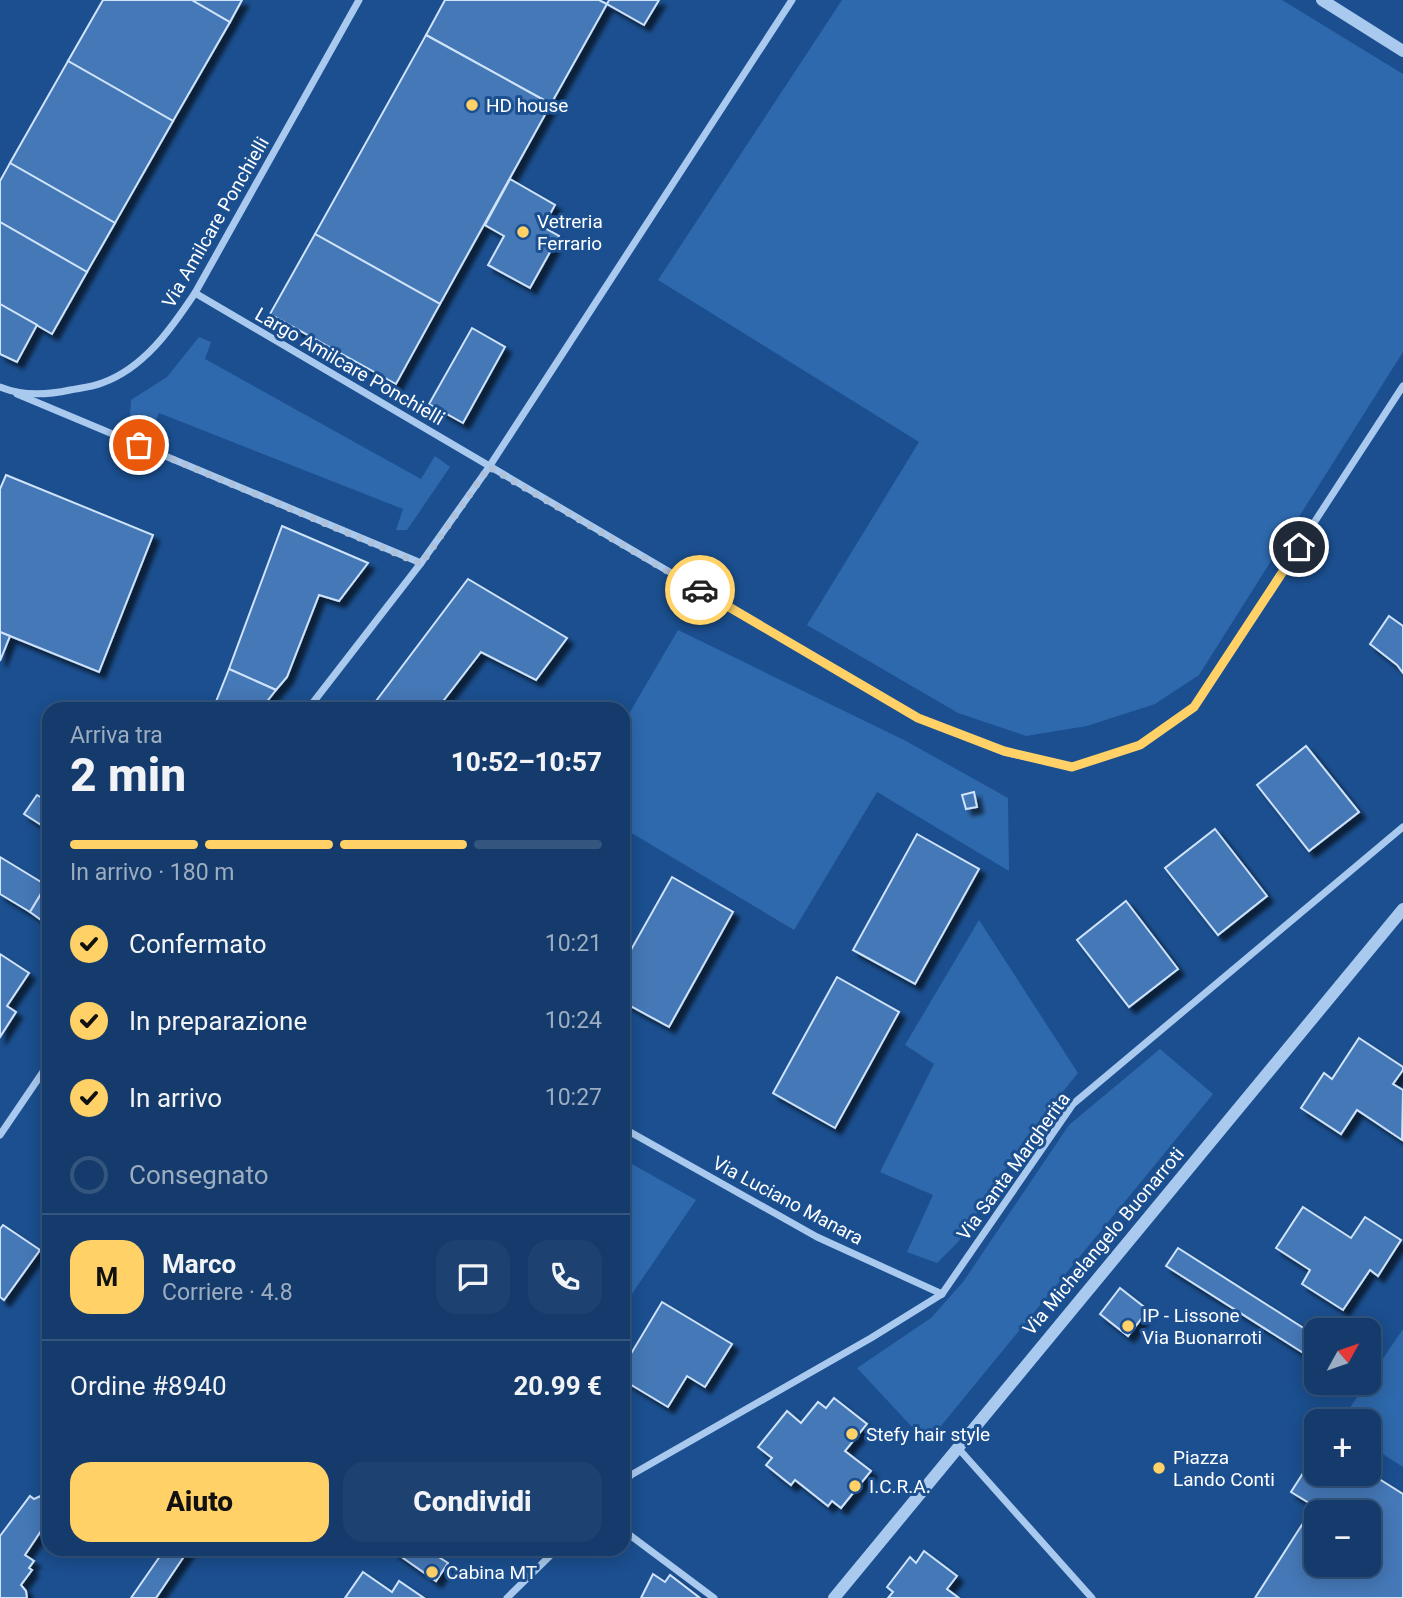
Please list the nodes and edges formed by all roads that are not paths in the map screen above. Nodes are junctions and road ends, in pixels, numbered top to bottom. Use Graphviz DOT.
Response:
graph roads {
  1 [pos="359,0"];
  2 [pos="792,0"];
  3 [pos="1322,0"];
  4 [pos="1403,51"];
  5 [pos="195,293"];
  6 [pos="1403,386"];
  7 [pos="0,387"];
  8 [pos="13,392"];
  9 [pos="489,467"];
  10 [pos="421,564"];
  11 [pos="313,702"];
  12 [pos="1403,827"];
  13 [pos="1403,909"];
  14 [pos="42,1073"];
  15 [pos="630,1132"];
  16 [pos="0,1135"];
  17 [pos="942,1294"];
  18 [pos="958,1448"];
  19 [pos="630,1476"];
  20 [pos="630,1535"];
  21 [pos="550,1556"];
  22 [pos="507,1598"];
  23 [pos="714,1598"];
  24 [pos="834,1598"];
  25 [pos="1092,1598"];
  1 -- 5 [label="street, Via Amilcare Ponchielli"];
  2 -- 9 [label="street"];
  3 -- 4 [label="street"];
  5 -- 8 [label="street, Via Amilcare Ponchielli"];
  5 -- 9 [label="street, Largo Amilcare Ponchielli"];
  6 -- 9 [label="street, Largo Amilcare Ponchielli"];
  7 -- 8 [label="street, Via Amilcare Ponchielli"];
  8 -- 10 [label="street"];
  9 -- 10 [label="street"];
  10 -- 11 [label="street"];
  12 -- 17 [label="street, Via Santa Margherita"];
  13 -- 18 [label="street, Via Michelangelo Buonarroti"];
  14 -- 16 [label="street"];
  15 -- 17 [label="street, Via Luciano Manara"];
  17 -- 19 [label="street, Via Santa Margherita"];
  18 -- 24 [label="street, Via Michelangelo Buonarroti"];
  18 -- 25 [label="street"];
  20 -- 23 [label="street"];
  21 -- 22 [label="street"];
}
